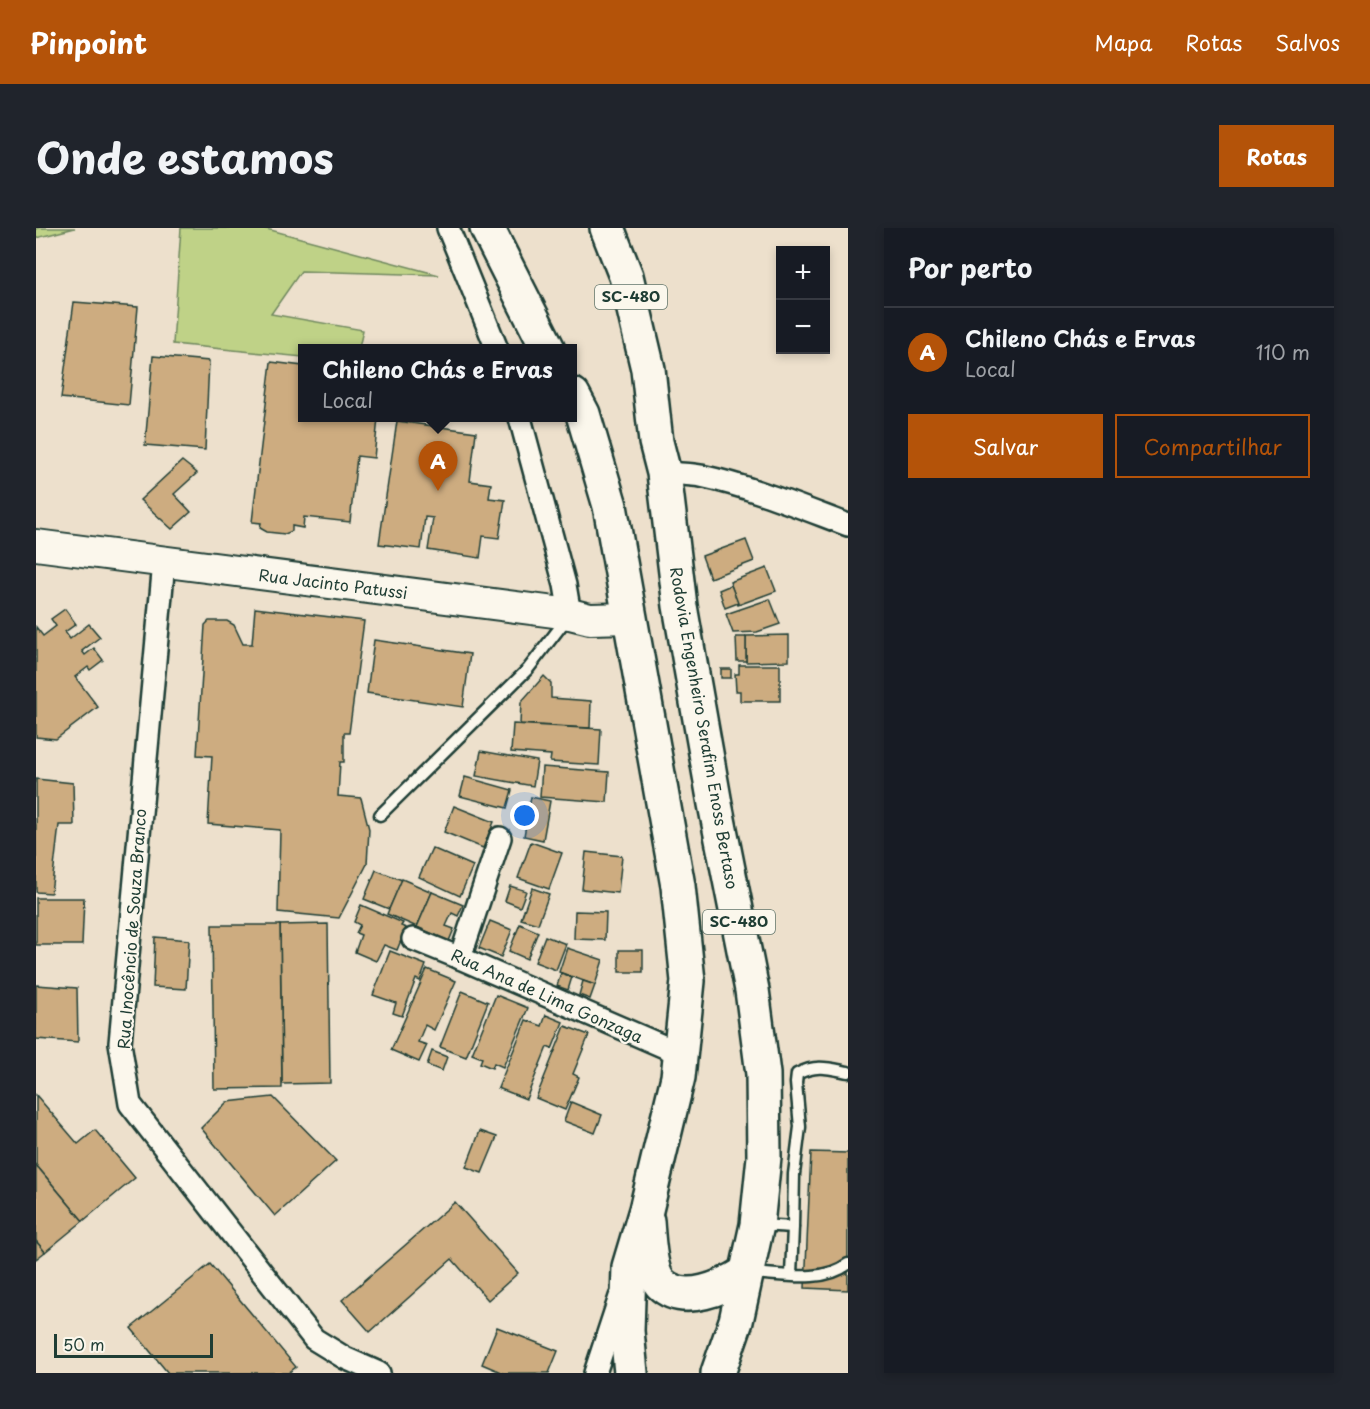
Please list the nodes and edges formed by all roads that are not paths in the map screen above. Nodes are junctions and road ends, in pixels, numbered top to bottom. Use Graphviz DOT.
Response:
graph roads {
  1 [pos="448,228"];
  2 [pos="487,228"];
  3 [pos="607,228"];
  4 [pos="495,344"];
  5 [pos="546,344"];
  6 [pos="577,403"];
  7 [pos="521,422"];
  8 [pos="664,474"];
  9 [pos="848,525"];
  10 [pos="36,545"];
  11 [pos="164,562"];
  12 [pos="570,614"];
  13 [pos="630,618"];
  14 [pos="380,814"];
  15 [pos="500,838"];
  16 [pos="413,939"];
  17 [pos="460,958"];
  18 [pos="681,1054"];
  19 [pos="848,1072"];
  20 [pos="646,1210"];
  21 [pos="757,1225"];
  22 [pos="793,1227"];
  23 [pos="848,1264"];
  24 [pos="629,1267"];
  25 [pos="746,1273"];
  26 [pos="791,1275"];
  27 [pos="379,1373"];
  28 [pos="595,1373"];
  29 [pos="631,1373"];
  30 [pos="718,1373"];
  1 -- 4 [label="street"];
  2 -- 5 [label="main road"];
  3 -- 8 [label="main road, Rodovia Engenheiro Serafim Enoss Bertaso / SC-480"];
  6 -- 13 [label="main road"];
  7 -- 12 [label="street"];
  8 -- 9 [label="street"];
  8 -- 21 [label="main road, Rodovia Engenheiro Serafim Enoss Bertaso / SC-480"];
  10 -- 11 [label="street, Rua Jacinto Patussi"];
  11 -- 12 [label="street, Rua Jacinto Patussi"];
  11 -- 27 [label="street, Rua Inocêncio de Souza Branco"];
  12 -- 13 [label="street, Rua Jacinto Patussi"];
  12 -- 14 [label="lane"];
  13 -- 18 [label="main road"];
  15 -- 17 [label="street"];
  16 -- 17 [label="street, Rua Ana de Lima Gonzaga"];
  17 -- 18 [label="street, Rua Ana de Lima Gonzaga"];
  18 -- 20 [label="main road"];
  19 -- 22 [label="lane"];
  20 -- 24 [label="main road"];
  20 -- 25 [label="main road"];
  21 -- 22 [label="lane"];
  21 -- 25 [label="main road, Rodovia Engenheiro Serafim Enoss Bertaso / SC-480"];
  22 -- 26 [label="lane"];
  23 -- 26 [label="lane"];
  24 -- 28 [label="street"];
  24 -- 29 [label="main road"];
  25 -- 26 [label="lane"];
  25 -- 30 [label="main road, Rodovia Engenheiro Serafim Enoss Bertaso / SC-480"];
}
